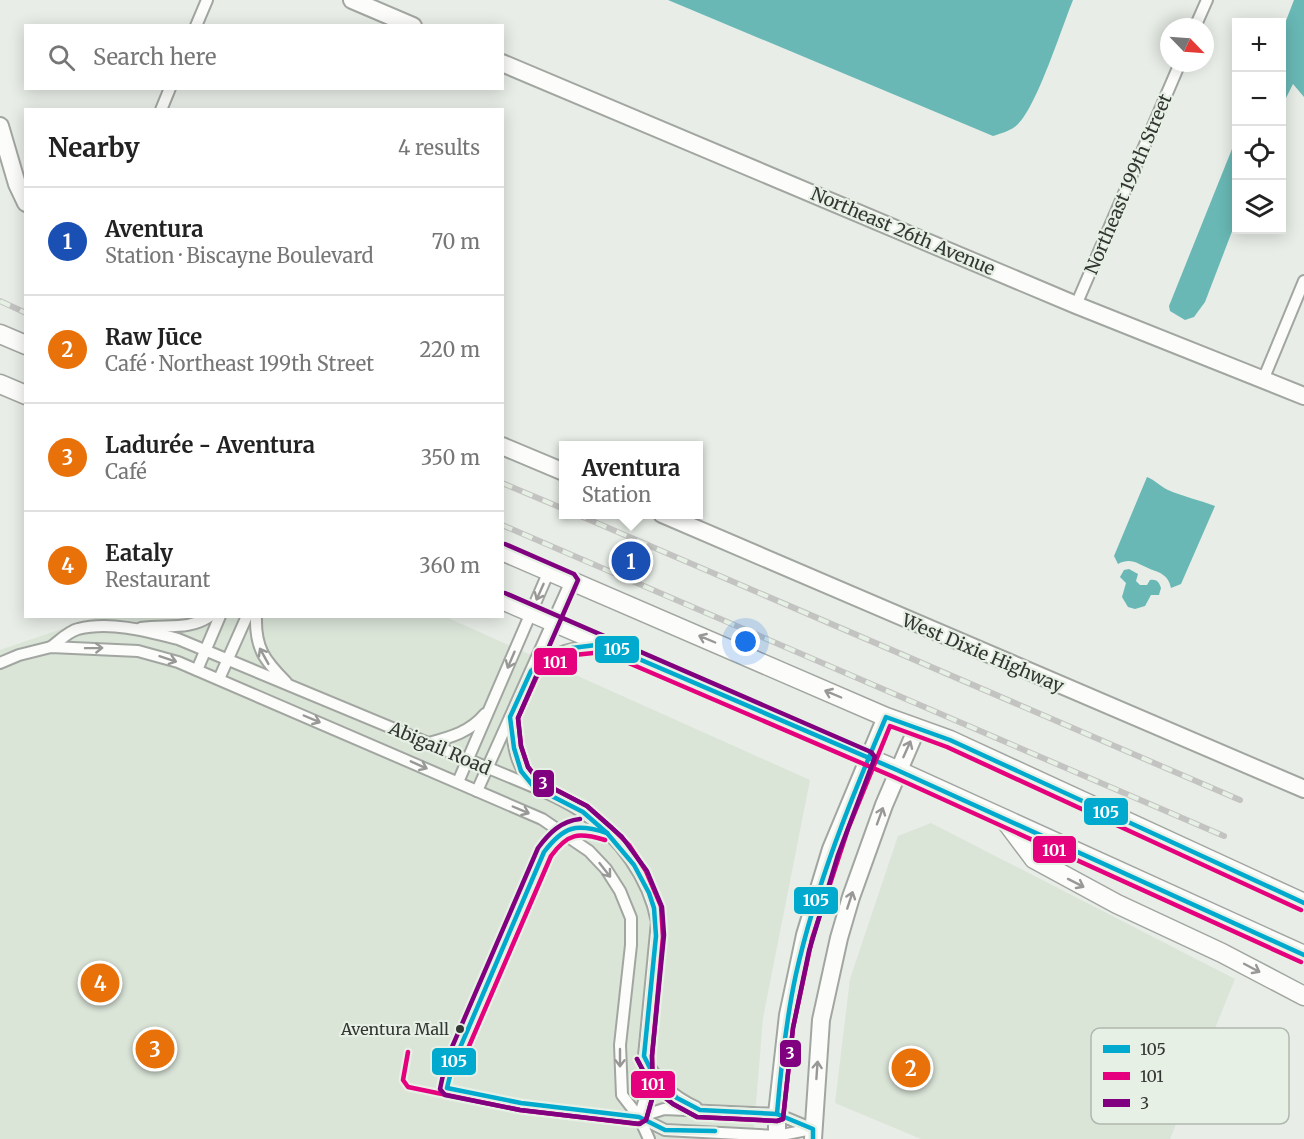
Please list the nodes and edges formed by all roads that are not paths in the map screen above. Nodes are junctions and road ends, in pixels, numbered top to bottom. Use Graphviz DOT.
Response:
graph roads {
  1 [pos="207,0"];
  2 [pos="352,0"];
  3 [pos="1207,0"];
  4 [pos="1199,18"];
  5 [pos="197,24"];
  6 [pos="408,24"];
  7 [pos="504,64"];
  8 [pos="1176,72"];
  9 [pos="169,90"];
  10 [pos="162,108"];
  11 [pos="0,126"];
  12 [pos="24,199"];
  13 [pos="1304,281"];
  14 [pos="1076,305"];
  15 [pos="0,334"];
  16 [pos="24,344"];
  17 [pos="1263,380"];
  18 [pos="0,384"];
  19 [pos="24,394"];
  20 [pos="1304,396"];
  21 [pos="504,447"];
  22 [pos="559,470"];
  23 [pos="674,519"];
  24 [pos="504,552"];
  25 [pos="549,571"];
  26 [pos="571,581"];
  27 [pos="504,601"];
  28 [pos="531,613"];
  29 [pos="207,618"];
  30 [pos="219,618"];
  31 [pos="246,618"];
  32 [pos="256,618"];
  33 [pos="553,622"];
  34 [pos="135,629"];
  35 [pos="604,644"];
  36 [pos="51,647"];
  37 [pos="205,651"];
  38 [pos="227,661"];
  39 [pos="0,663"];
  40 [pos="197,670"];
  41 [pos="531,671"];
  42 [pos="219,679"];
  43 [pos="290,686"];
  44 [pos="490,706"];
  45 [pos="510,717"];
  46 [pos="886,717"];
  47 [pos="916,728"];
  48 [pos="429,743"];
  49 [pos="468,759"];
  50 [pos="868,759"];
  51 [pos="487,768"];
  52 [pos="897,770"];
  53 [pos="458,782"];
  54 [pos="534,787"];
  55 [pos="1304,789"];
  56 [pos="477,791"];
  57 [pos="1003,818"];
  58 [pos="1304,903"];
  59 [pos="1304,955"];
  60 [pos="1304,996"];
  61 [pos="644,1056"];
  62 [pos="700,1110"];
  63 [pos="777,1114"];
  64 [pos="639,1117"];
  65 [pos="694,1130"];
  66 [pos="813,1134"];
  67 [pos="777,1137"];
  68 [pos="649,1139"];
  69 [pos="684,1139"];
  1 -- 5 [label="street"];
  2 -- 6 [label="street"];
  3 -- 4 [label="street"];
  7 -- 14 [label="street, Northeast 26th Avenue"];
  8 -- 14 [label="street, Northeast 199th Street"];
  9 -- 10 [label="street"];
  11 -- 12 [label="street"];
  13 -- 17 [label="street"];
  14 -- 17 [label="street, Northeast 26th Avenue"];
  15 -- 16 [label="main road"];
  17 -- 20 [label="street, Northeast 26th Avenue"];
  18 -- 19 [label="main road"];
  21 -- 22 [label="street"];
  23 -- 55 [label="street, West Dixie Highway"];
  24 -- 25 [label="main road"];
  25 -- 26 [label="main road"];
  25 -- 28 [label="street, one-way"];
  26 -- 33 [label="street"];
  46 -- 26 [label="main road, one-way"];
  27 -- 28 [label="main road"];
  28 -- 33 [label="main road"];
  28 -- 44 [label="street, one-way"];
  29 -- 34 [label="street"];
  30 -- 37 [label="street"];
  31 -- 38 [label="street"];
  43 -- 32 [label="street, one-way"];
  33 -- 35 [label="main road"];
  33 -- 41 [label="street"];
  34 -- 36 [label="street, Abigail Road"];
  34 -- 37 [label="street, Abigail Road"];
  35 -- 41 [label="street"];
  35 -- 50 [label="main road"];
  36 -- 39 [label="street, Abigail Road"];
  36 -- 40 [label="street, Abigail Road, one-way"];
  37 -- 38 [label="street, Abigail Road"];
  37 -- 40 [label="street"];
  38 -- 42 [label="street"];
  38 -- 43 [label="street, Abigail Road"];
  40 -- 42 [label="street, Abigail Road"];
  41 -- 45 [label="street"];
  42 -- 53 [label="street, Abigail Road, one-way"];
  43 -- 48 [label="street, Abigail Road"];
  44 -- 48 [label="street"];
  44 -- 49 [label="street"];
  45 -- 51 [label="street"];
  45 -- 54 [label="street"];
  46 -- 47 [label="main road"];
  46 -- 50 [label="street"];
  52 -- 47 [label="street, one-way"];
  47 -- 58 [label="main road"];
  48 -- 49 [label="street, Abigail Road"];
  49 -- 51 [label="street, Abigail Road"];
  49 -- 53 [label="street"];
  50 -- 52 [label="main road"];
  50 -- 63 [label="street"];
  51 -- 54 [label="street, Abigail Road"];
  51 -- 56 [label="street"];
  52 -- 57 [label="main road"];
  66 -- 52 [label="street, one-way"];
  53 -- 56 [label="street, Abigail Road"];
  54 -- 61 [label="street, Abigail Road"];
  56 -- 64 [label="street, Abigail Road, one-way"];
  57 -- 59 [label="main road"];
  57 -- 60 [label="main road, one-way"];
  61 -- 62 [label="street"];
  61 -- 64 [label="street, Abigail Road"];
  62 -- 63 [label="street"];
  62 -- 64 [label="street"];
  63 -- 66 [label="street"];
  63 -- 67 [label="street"];
  64 -- 65 [label="street"];
  64 -- 68 [label="street, Abigail Road"];
  65 -- 67 [label="street"];
  65 -- 69 [label="street"];
  66 -- 67 [label="street"];
}
